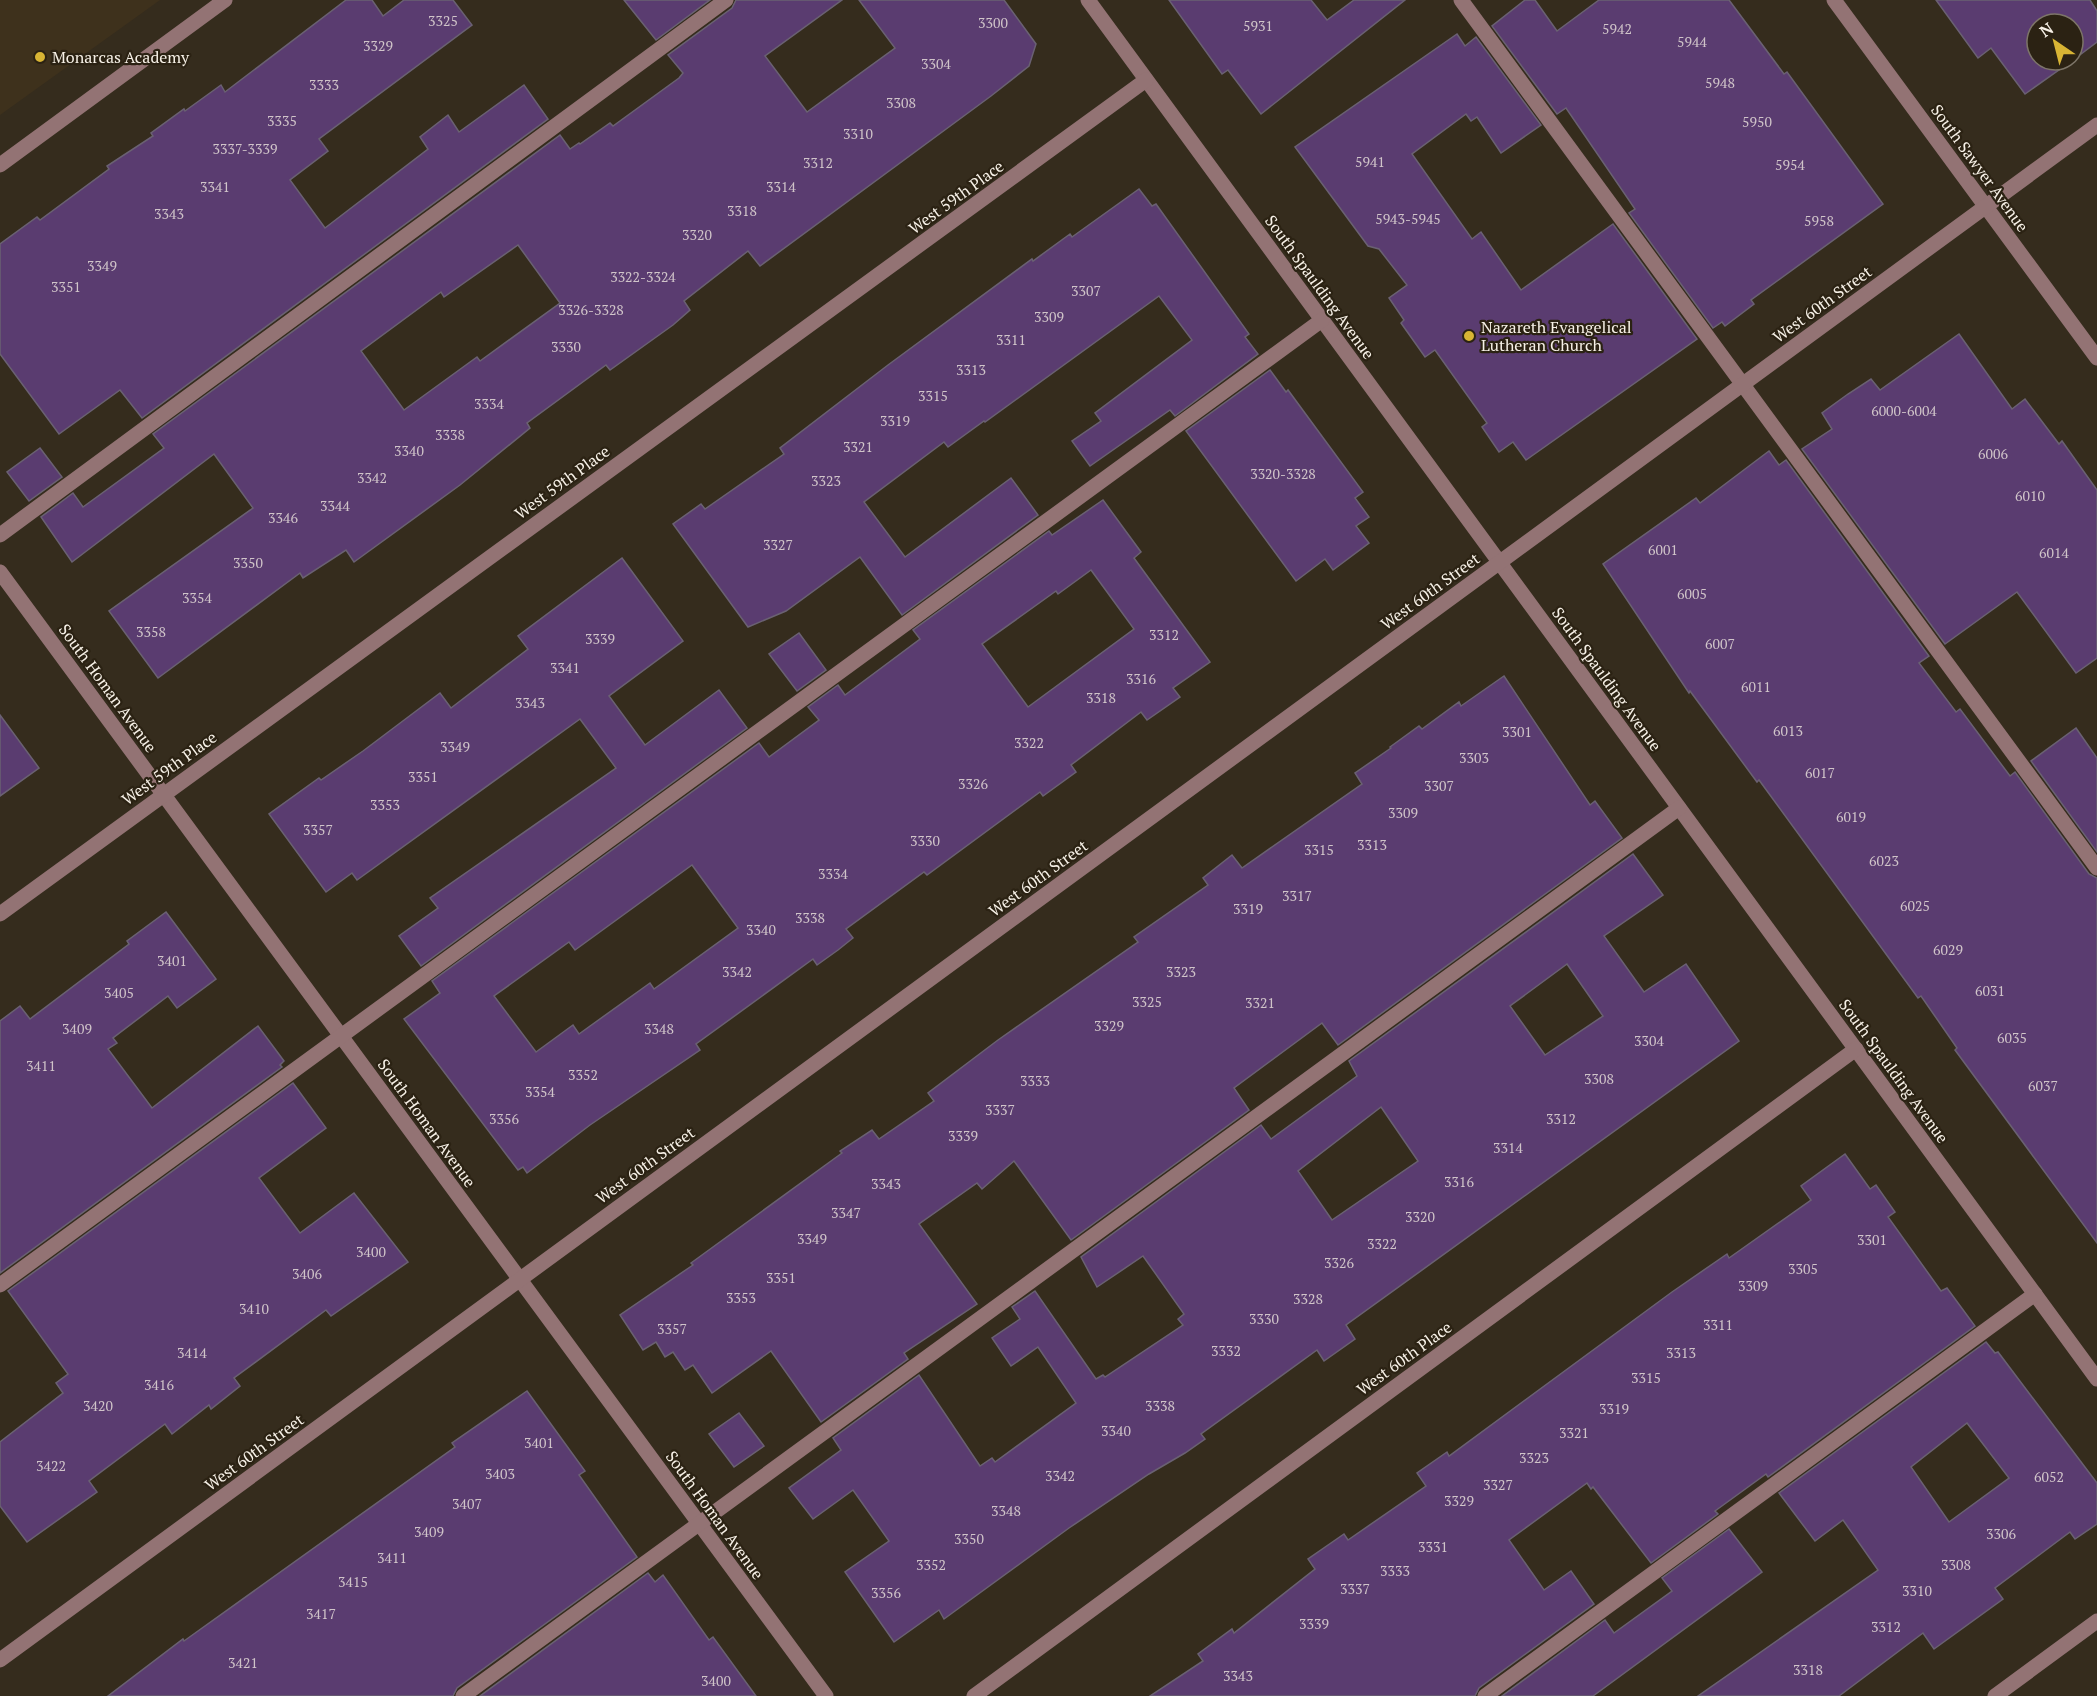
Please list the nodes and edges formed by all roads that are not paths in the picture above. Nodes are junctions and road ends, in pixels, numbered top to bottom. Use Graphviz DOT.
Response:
graph roads {
  1 [pos="225,0"];
  2 [pos="726,0"];
  3 [pos="1088,0"];
  4 [pos="1461,0"];
  5 [pos="1834,0"];
  6 [pos="1146,81"];
  7 [pos="2097,125"];
  8 [pos="0,165"];
  9 [pos="1985,206"];
  10 [pos="1322,320"];
  11 [pos="2097,358"];
  12 [pos="1741,385"];
  13 [pos="0,535"];
  14 [pos="1500,563"];
  15 [pos="0,572"];
  16 [pos="164,794"];
  17 [pos="1679,808"];
  18 [pos="2097,868"];
  19 [pos="0,914"];
  20 [pos="341,1036"];
  21 [pos="1856,1049"];
  22 [pos="520,1280"];
  23 [pos="0,1285"];
  24 [pos="2035,1294"];
  25 [pos="2097,1379"];
  26 [pos="699,1523"];
  27 [pos="2097,1621"];
  28 [pos="0,1660"];
  29 [pos="463,1696"];
  30 [pos="826,1696"];
  31 [pos="974,1696"];
  32 [pos="1485,1696"];
  33 [pos="1995,1696"];
  1 -- 8 [label="street"];
  2 -- 13 [label="street"];
  3 -- 6 [label="street, South Spaulding Avenue"];
  4 -- 12 [label="street"];
  5 -- 9 [label="street, South Sawyer Avenue"];
  6 -- 10 [label="street, South Spaulding Avenue"];
  6 -- 16 [label="street, West 59th Place"];
  7 -- 9 [label="street, West 60th Street"];
  9 -- 11 [label="street, South Sawyer Avenue"];
  9 -- 12 [label="street, West 60th Street"];
  10 -- 14 [label="street, South Spaulding Avenue"];
  10 -- 20 [label="street"];
  12 -- 14 [label="street, West 60th Street"];
  12 -- 18 [label="street"];
  14 -- 17 [label="street, South Spaulding Avenue"];
  14 -- 22 [label="street, West 60th Street"];
  15 -- 16 [label="street, South Homan Avenue"];
  16 -- 19 [label="street, West 59th Place"];
  16 -- 20 [label="street, South Homan Avenue"];
  17 -- 21 [label="street, South Spaulding Avenue"];
  17 -- 26 [label="street"];
  20 -- 22 [label="street, South Homan Avenue"];
  20 -- 23 [label="street"];
  21 -- 24 [label="street, South Spaulding Avenue"];
  21 -- 31 [label="street, West 60th Place"];
  22 -- 26 [label="street, South Homan Avenue"];
  22 -- 28 [label="street, West 60th Street"];
  24 -- 25 [label="street, South Spaulding Avenue"];
  24 -- 32 [label="street"];
  26 -- 29 [label="street"];
  26 -- 30 [label="street, South Homan Avenue"];
  27 -- 33 [label="street"];
}
